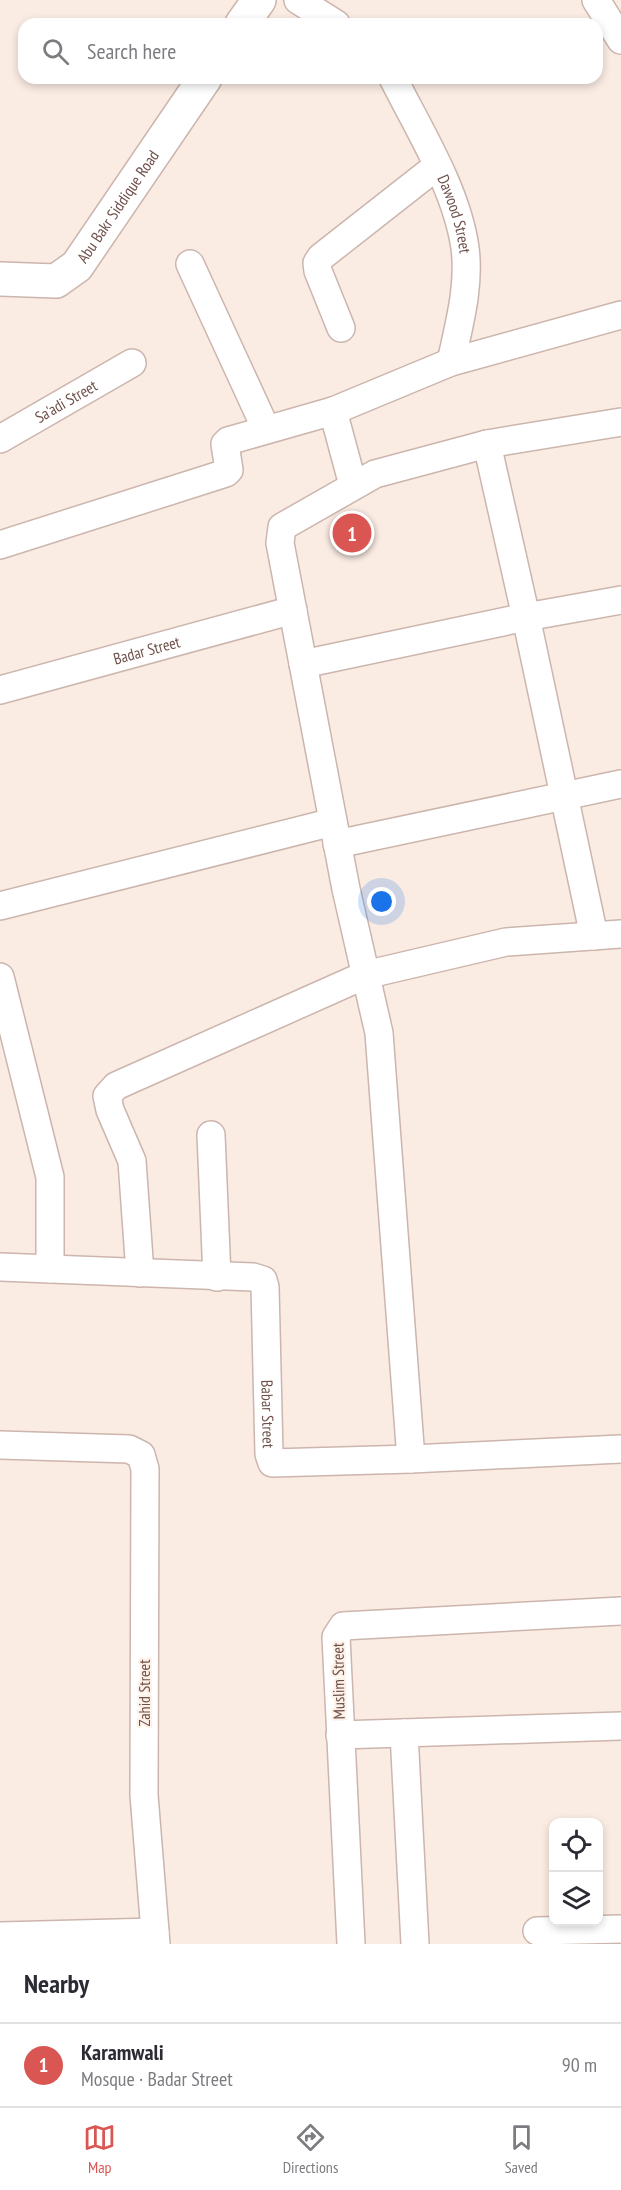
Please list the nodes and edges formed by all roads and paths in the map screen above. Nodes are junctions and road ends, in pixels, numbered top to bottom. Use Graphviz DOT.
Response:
graph roads {
  1 [pos="259,0"];
  2 [pos="298,0"];
  3 [pos="596,0"];
  4 [pos="246,18"];
  5 [pos="326,18"];
  6 [pos="621,40"];
  7 [pos="201,84"];
  8 [pos="396,84"];
  9 [pos="437,166"];
  10 [pos="190,264"];
  11 [pos="0,279"];
  12 [pos="621,315"];
  13 [pos="341,328"];
  14 [pos="451,362"];
  15 [pos="132,363"];
  16 [pos="333,411"];
  17 [pos="621,422"];
  18 [pos="266,429"];
  19 [pos="0,439"];
  20 [pos="487,444"];
  21 [pos="353,485"];
  22 [pos="0,545"];
  23 [pos="621,600"];
  24 [pos="293,610"];
  25 [pos="526,617"];
  26 [pos="303,664"];
  27 [pos="0,690"];
  28 [pos="621,784"];
  29 [pos="564,796"];
  30 [pos="335,833"];
  31 [pos="0,906"];
  32 [pos="621,934"];
  33 [pos="594,936"];
  34 [pos="365,975"];
  35 [pos="0,977"];
  36 [pos="211,1135"];
  37 [pos="0,1267"];
  38 [pos="50,1269"];
  39 [pos="140,1273"];
  40 [pos="217,1277"];
  41 [pos="0,1445"];
  42 [pos="621,1449"];
  43 [pos="411,1459"];
  44 [pos="621,1611"];
  45 [pos="621,1726"];
  46 [pos="404,1733"];
  47 [pos="340,1735"];
  48 [pos="621,1929"];
  49 [pos="537,1931"];
  50 [pos="0,1936"];
  51 [pos="155,1938"];
  52 [pos="351,1944"];
  53 [pos="415,1944"];
  1 -- 4 [label="street"];
  2 -- 5 [label="street"];
  3 -- 6 [label="street"];
  7 -- 11 [label="street, Abu Bakr Siddique Road"];
  8 -- 9 [label="street, Dawood Street"];
  9 -- 13 [label="street"];
  9 -- 14 [label="street, Dawood Street"];
  10 -- 18 [label="street"];
  12 -- 14 [label="street"];
  14 -- 16 [label="street"];
  15 -- 19 [label="street, Sa'adi Street"];
  16 -- 18 [label="street"];
  16 -- 21 [label="street"];
  17 -- 20 [label="street"];
  18 -- 22 [label="street"];
  20 -- 21 [label="street"];
  20 -- 25 [label="street"];
  21 -- 24 [label="street"];
  23 -- 25 [label="street"];
  24 -- 26 [label="street"];
  24 -- 27 [label="street, Badar Street"];
  25 -- 26 [label="street"];
  25 -- 29 [label="street"];
  26 -- 30 [label="street"];
  28 -- 29 [label="street"];
  29 -- 30 [label="street"];
  29 -- 33 [label="street"];
  30 -- 31 [label="street"];
  30 -- 34 [label="street"];
  32 -- 33 [label="street"];
  33 -- 34 [label="street"];
  34 -- 39 [label="street"];
  34 -- 43 [label="street"];
  35 -- 38 [label="street"];
  36 -- 40 [label="street"];
  37 -- 38 [label="street, Babar Street"];
  38 -- 39 [label="street, Babar Street"];
  39 -- 40 [label="street, Babar Street"];
  40 -- 43 [label="street, Babar Street"];
  41 -- 51 [label="street, Zahid Street"];
  42 -- 43 [label="street, Babar Street"];
  44 -- 47 [label="street, Muslim Street"];
  45 -- 46 [label="street"];
  46 -- 47 [label="street"];
  46 -- 53 [label="street"];
  47 -- 52 [label="street, Muslim Street"];
  48 -- 49 [label="street"];
  50 -- 51 [label="street"];
}
